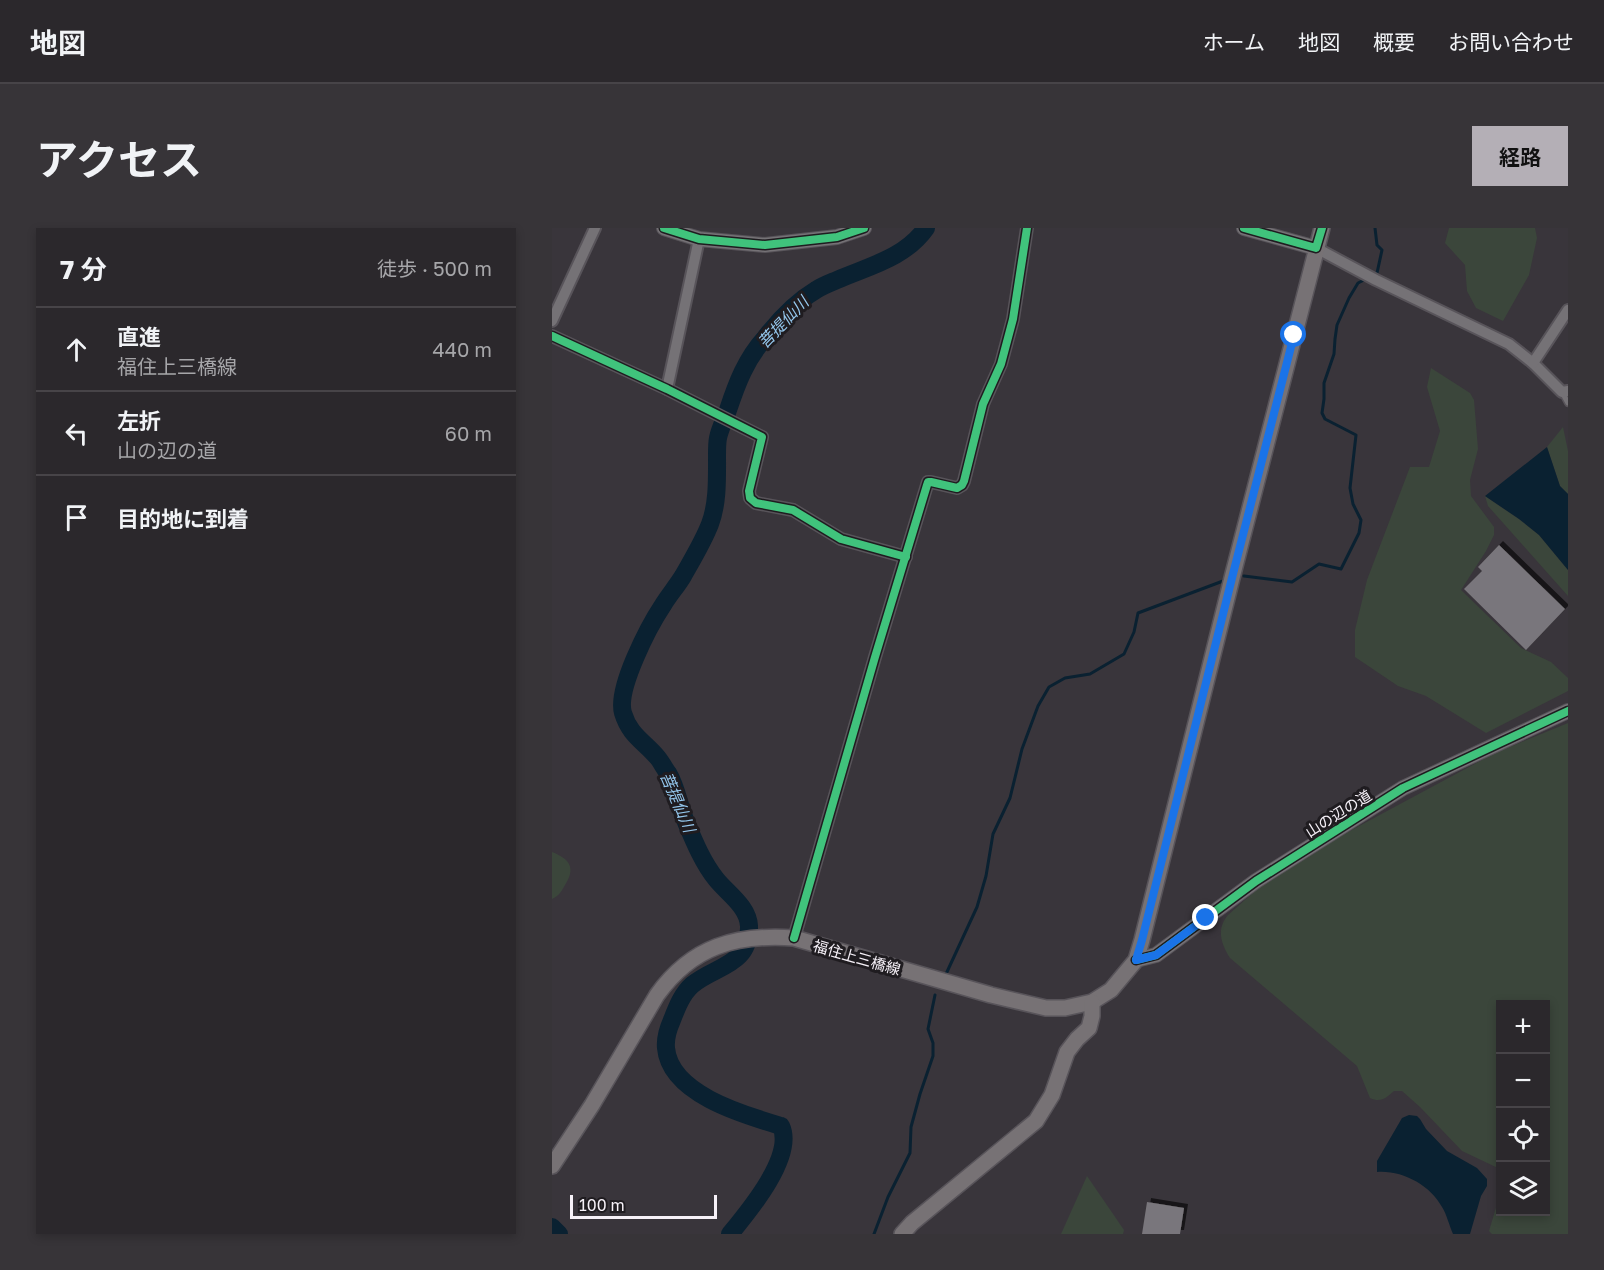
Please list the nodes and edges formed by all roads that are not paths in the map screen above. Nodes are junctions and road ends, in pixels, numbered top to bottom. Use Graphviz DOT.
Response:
graph roads {
  1 [pos="595,228"];
  2 [pos="664,228"];
  3 [pos="864,228"];
  4 [pos="1027,228"];
  5 [pos="1244,228"];
  6 [pos="1322,228"];
  7 [pos="699,240"];
  8 [pos="1316,248"];
  9 [pos="1568,310"];
  10 [pos="552,321"];
  11 [pos="552,336"];
  12 [pos="1533,363"];
  13 [pos="667,389"];
  14 [pos="1565,391"];
  15 [pos="1568,403"];
  16 [pos="906,557"];
  17 [pos="1568,711"];
  18 [pos="794,938"];
  19 [pos="1136,960"];
  20 [pos="1092,1002"];
  21 [pos="552,1166"];
  22 [pos="902,1234"];
  1 -- 10 [label="street"];
  2 -- 7 [label="street"];
  3 -- 7 [label="street"];
  4 -- 16 [label="street"];
  5 -- 8 [label="street"];
  6 -- 8 [label="main road, 福住上三橋線"];
  7 -- 13 [label="street"];
  8 -- 12 [label="street"];
  8 -- 19 [label="main road, 福住上三橋線"];
  9 -- 12 [label="street"];
  11 -- 13 [label="street"];
  12 -- 14 [label="street"];
  13 -- 16 [label="street"];
  14 -- 15 [label="lane"];
  16 -- 18 [label="street"];
  17 -- 19 [label="street, 山の辺の道"];
  18 -- 20 [label="main road, 福住上三橋線"];
  18 -- 21 [label="main road, 福住上三橋線"];
  19 -- 20 [label="main road, 福住上三橋線"];
  20 -- 22 [label="main road"];
}
